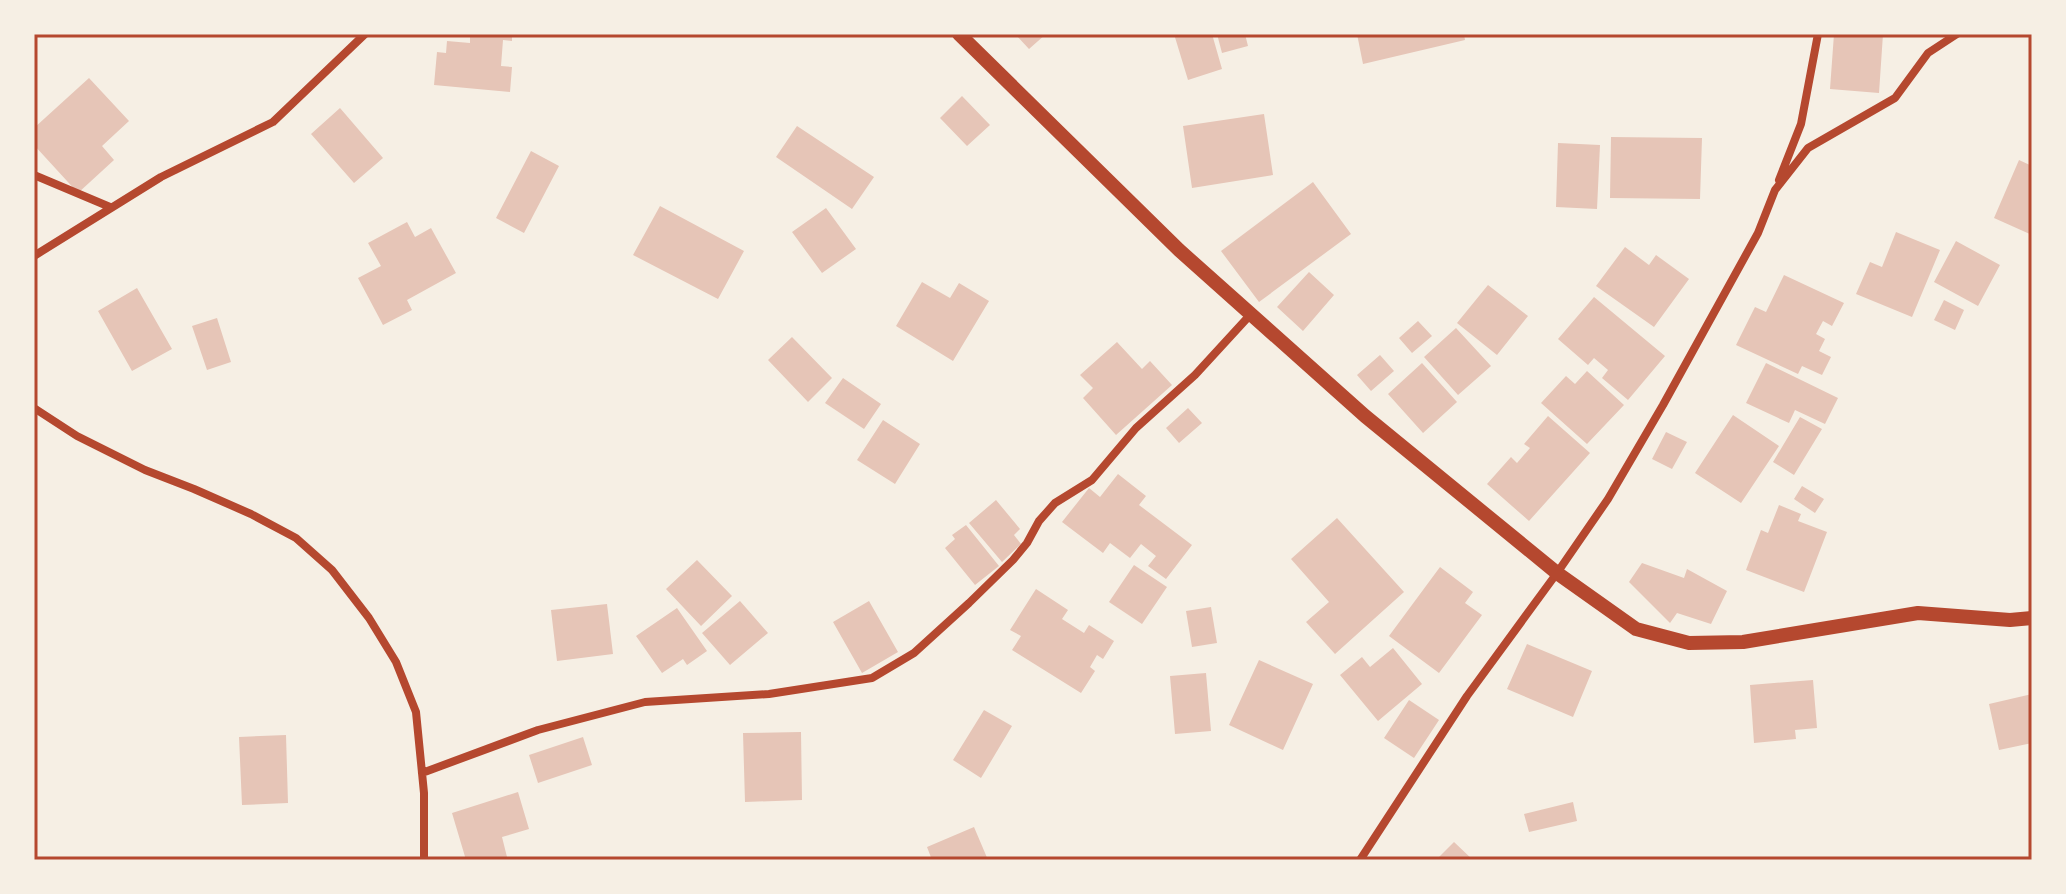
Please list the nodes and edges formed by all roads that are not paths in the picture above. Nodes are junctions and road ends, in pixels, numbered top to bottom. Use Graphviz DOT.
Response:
graph roads {
  1 [pos="365,34"];
  2 [pos="959,34"];
  3 [pos="1818,34"];
  4 [pos="1957,34"];
  5 [pos="34,175"];
  6 [pos="110,207"];
  7 [pos="1758,233"];
  8 [pos="34,256"];
  9 [pos="1251,314"];
  10 [pos="34,408"];
  11 [pos="1557,573"];
  12 [pos="2032,618"];
  13 [pos="422,773"];
  14 [pos="424,860"];
  15 [pos="1360,860"];
  1 -- 6 [label="street"];
  2 -- 9 [label="street"];
  3 -- 7 [label="street"];
  4 -- 7 [label="street"];
  5 -- 6 [label="street"];
  6 -- 8 [label="street"];
  7 -- 11 [label="street"];
  9 -- 11 [label="street"];
  9 -- 13 [label="street"];
  10 -- 13 [label="street"];
  11 -- 12 [label="street"];
  11 -- 15 [label="street"];
  13 -- 14 [label="street"];
}
